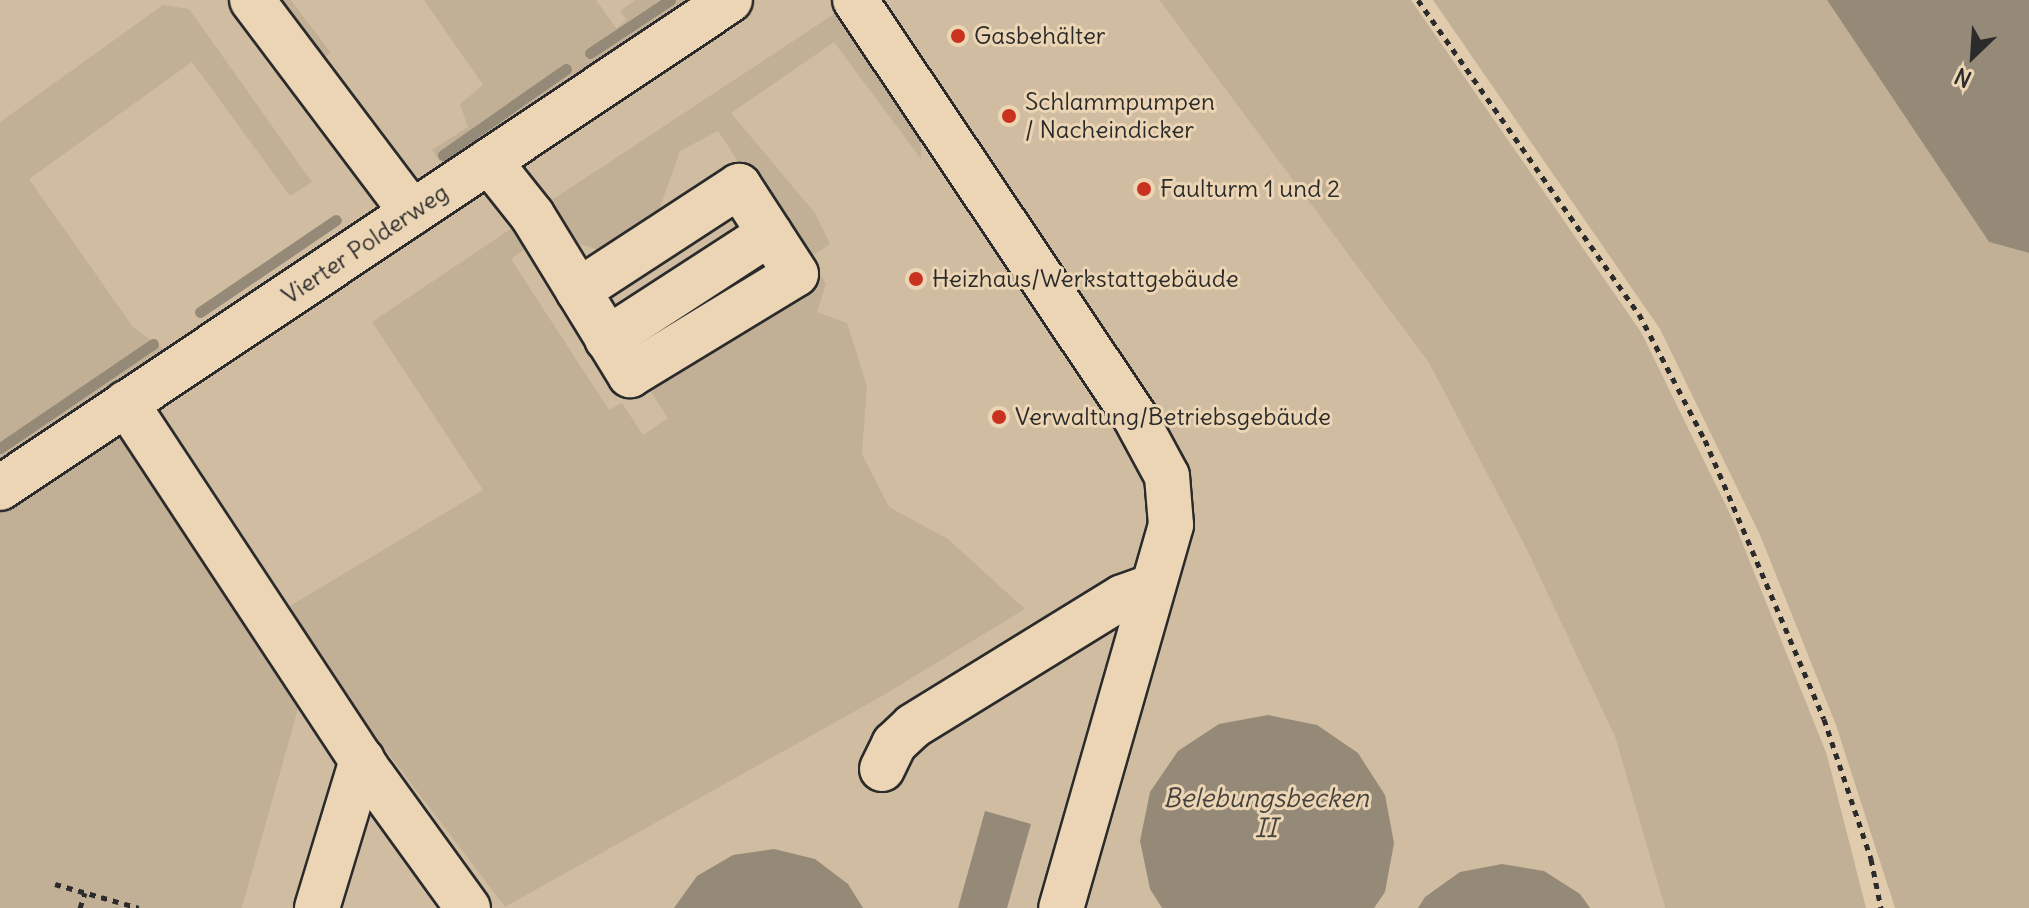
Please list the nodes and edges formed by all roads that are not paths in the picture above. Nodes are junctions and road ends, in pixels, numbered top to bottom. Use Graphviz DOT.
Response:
graph roads {
  1 [pos="252,0"];
  2 [pos="730,0"];
  3 [pos="855,0"];
  4 [pos="489,161"];
  5 [pos="412,212"];
  6 [pos="578,291"];
  7 [pos="126,403"];
  8 [pos="0,488"];
  9 [pos="1153,586"];
  10 [pos="362,760"];
  11 [pos="882,769"];
  12 [pos="463,905"];
  13 [pos="317,908"];
  14 [pos="1061,908"];
  1 -- 5 [label="street"];
  2 -- 4 [label="street, Vierter Polderweg"];
  3 -- 9 [label="street"];
  4 -- 5 [label="street, Vierter Polderweg"];
  4 -- 6 [label="street"];
  5 -- 7 [label="street, Vierter Polderweg"];
  6 -- 6 [label="street"];
  7 -- 8 [label="street, Vierter Polderweg"];
  7 -- 10 [label="street"];
  9 -- 11 [label="street"];
  9 -- 14 [label="street"];
  10 -- 12 [label="street"];
  10 -- 13 [label="street"];
}
